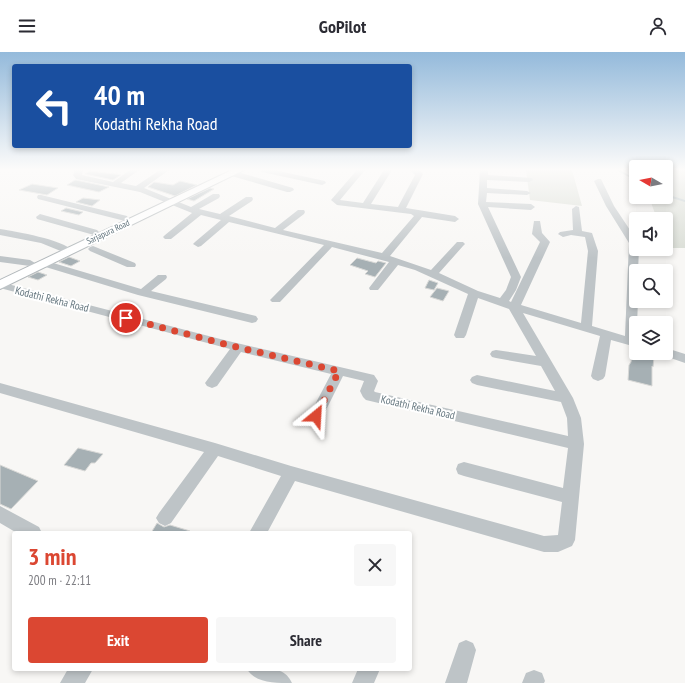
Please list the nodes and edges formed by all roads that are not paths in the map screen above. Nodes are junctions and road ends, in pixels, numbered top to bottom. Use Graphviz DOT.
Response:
graph roads {
  1 [pos="51,199"];
  2 [pos="164,199"];
  3 [pos="171,199"];
  4 [pos="211,199"];
  5 [pos="249,199"];
  6 [pos="335,199"];
  7 [pos="369,199"];
  8 [pos="406,199"];
  9 [pos="482,199"];
  10 [pos="607,199"];
  11 [pos="168,201"];
  12 [pos="482,204"];
  13 [pos="365,206"];
  14 [pos="531,207"];
  15 [pos="576,209"];
  16 [pos="195,211"];
  17 [pos="400,211"];
  18 [pos="301,212"];
  19 [pos="417,214"];
  20 [pos="40,216"];
  21 [pos="124,218"];
  22 [pos="224,218"];
  23 [pos="455,219"];
  24 [pos="536,223"];
  25 [pos="276,231"];
  26 [pos="0,232"];
  27 [pos="94,232"];
  28 [pos="578,233"];
  29 [pos="563,234"];
  30 [pos="168,237"];
  31 [pos="198,244"];
  32 [pos="330,244"];
  33 [pos="460,244"];
  34 [pos="86,247"];
  35 [pos="65,249"];
  36 [pos="384,257"];
  37 [pos="0,259"];
  38 [pos="395,260"];
  39 [pos="30,263"];
  40 [pos="42,263"];
  41 [pos="130,265"];
  42 [pos="433,274"];
  43 [pos="162,277"];
  44 [pos="0,278"];
  45 [pos="0,285"];
  46 [pos="374,288"];
  47 [pos="142,293"];
  48 [pos="474,293"];
  49 [pos="276,300"];
  50 [pos="508,304"];
  51 [pos="634,316"];
  52 [pos="252,319"];
  53 [pos="586,328"];
  54 [pos="606,334"];
  55 [pos="460,335"];
  56 [pos="629,341"];
  57 [pos="238,347"];
  58 [pos="496,354"];
  59 [pos="673,355"];
  60 [pos="685,359"];
  61 [pos="545,362"];
  62 [pos="339,371"];
  63 [pos="598,376"];
  64 [pos="477,380"];
  65 [pos="212,383"];
  66 [pos="0,388"];
  67 [pos="566,398"];
  68 [pos="316,416"];
  69 [pos="576,444"];
  70 [pos="215,449"];
  71 [pos="464,469"];
  72 [pos="291,473"];
  73 [pos="571,497"];
  74 [pos="0,514"];
  75 [pos="165,518"];
  76 [pos="30,531"];
  77 [pos="259,531"];
  78 [pos="466,650"];
  79 [pos="80,671"];
  80 [pos="261,671"];
  81 [pos="368,671"];
  82 [pos="71,683"];
  83 [pos="281,683"];
  84 [pos="362,683"];
  85 [pos="456,683"];
  1 -- 21 [label="street"];
  2 -- 11 [label="street"];
  3 -- 11 [label="main road, Sarjapura Road"];
  4 -- 16 [label="street"];
  5 -- 22 [label="street"];
  6 -- 13 [label="street"];
  7 -- 13 [label="street"];
  8 -- 17 [label="street"];
  9 -- 12 [label="street"];
  10 -- 51 [label="street"];
  11 -- 16 [label="street"];
  11 -- 21 [label="main road, Sarjapura Road"];
  11 -- 34 [label="main road, Sarjapura Road"];
  12 -- 14 [label="street"];
  12 -- 50 [label="street"];
  13 -- 17 [label="street"];
  15 -- 28 [label="street"];
  16 -- 22 [label="street"];
  16 -- 30 [label="street"];
  17 -- 19 [label="street"];
  18 -- 25 [label="street"];
  19 -- 23 [label="street"];
  19 -- 36 [label="street"];
  20 -- 27 [label="street"];
  21 -- 27 [label="main road, Sarjapura Road"];
  22 -- 25 [label="street"];
  22 -- 31 [label="street"];
  24 -- 50 [label="street"];
  25 -- 32 [label="street"];
  26 -- 35 [label="street"];
  27 -- 35 [label="main road, Sarjapura Road"];
  28 -- 29 [label="street"];
  28 -- 53 [label="street"];
  32 -- 36 [label="street"];
  32 -- 49 [label="street"];
  33 -- 42 [label="street"];
  34 -- 35 [label="main road, Sarjapura Road"];
  34 -- 41 [label="street"];
  35 -- 39 [label="main road, Sarjapura Road"];
  35 -- 40 [label="main road, Sarjapura Road"];
  36 -- 38 [label="street"];
  37 -- 39 [label="street"];
  38 -- 42 [label="street"];
  38 -- 46 [label="street"];
  39 -- 44 [label="main road, Sarjapura Road"];
  40 -- 45 [label="main road, Sarjapura Road"];
  40 -- 47 [label="street"];
  42 -- 48 [label="street"];
  43 -- 47 [label="street"];
  45 -- 57 [label="street, Kodathi Rekha Road"];
  47 -- 52 [label="street"];
  48 -- 50 [label="street"];
  48 -- 55 [label="street"];
  50 -- 53 [label="street"];
  50 -- 61 [label="street"];
  53 -- 54 [label="street"];
  54 -- 56 [label="street"];
  54 -- 63 [label="street"];
  57 -- 62 [label="street, Kodathi Rekha Road"];
  57 -- 65 [label="street"];
  58 -- 61 [label="street"];
  59 -- 60 [label="street"];
  61 -- 67 [label="street"];
  62 -- 68 [label="street"];
  62 -- 69 [label="street, Kodathi Rekha Road"];
  64 -- 67 [label="street"];
  66 -- 70 [label="street"];
  67 -- 69 [label="street"];
  69 -- 73 [label="street"];
  70 -- 72 [label="street"];
  70 -- 75 [label="street"];
  71 -- 73 [label="street"];
  72 -- 73 [label="street"];
  72 -- 77 [label="street"];
  74 -- 76 [label="street"];
  78 -- 85 [label="street"];
  79 -- 82 [label="street"];
  80 -- 83 [label="street"];
  81 -- 84 [label="street"];
}
